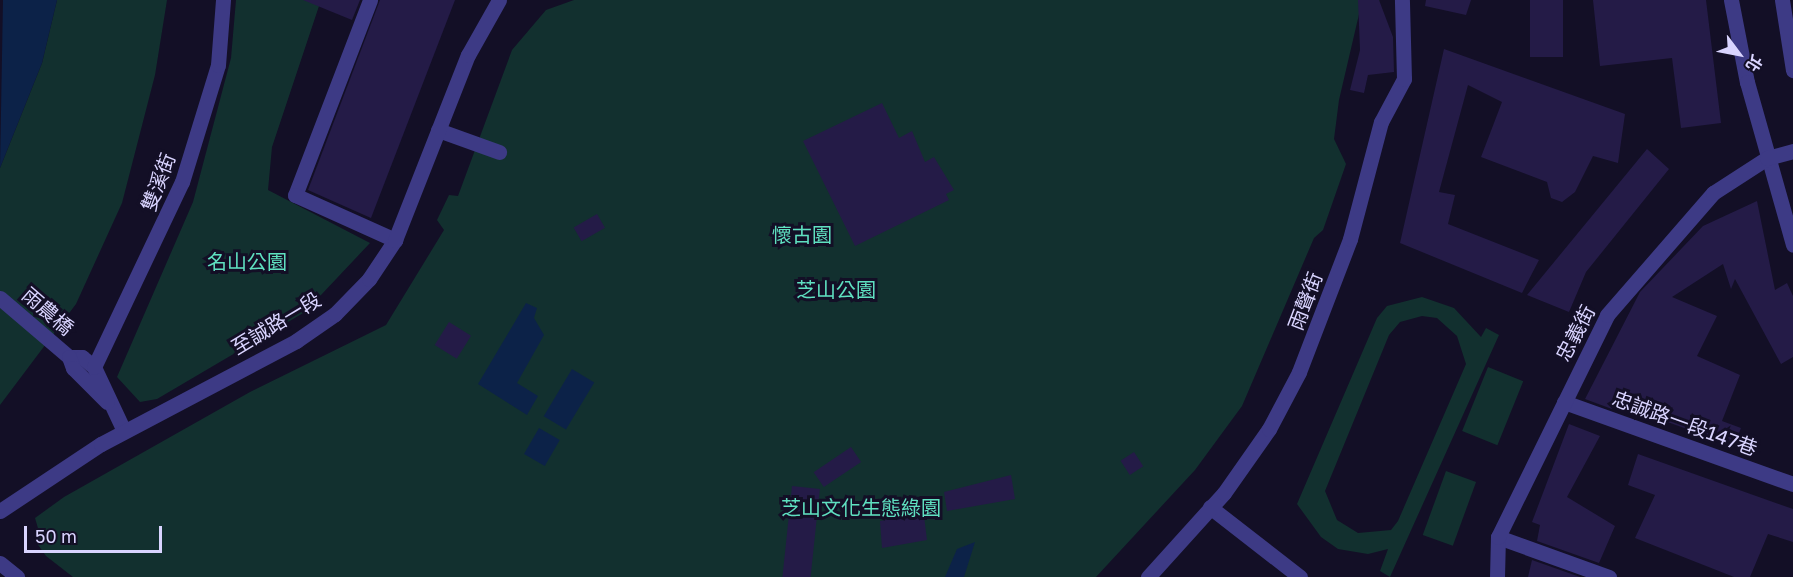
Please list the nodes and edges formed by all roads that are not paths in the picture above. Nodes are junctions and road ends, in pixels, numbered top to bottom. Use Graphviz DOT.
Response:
graph roads {
  1 [pos="223,0"];
  2 [pos="370,0"];
  3 [pos="1402,0"];
  4 [pos="1731,0"];
  5 [pos="1782,0"];
  6 [pos="496,3"];
  7 [pos="1793,70"];
  8 [pos="438,130"];
  9 [pos="1793,151"];
  10 [pos="499,152"];
  11 [pos="1767,158"];
  12 [pos="395,240"];
  13 [pos="1793,245"];
  14 [pos="0,297"];
  15 [pos="69,357"];
  16 [pos="94,367"];
  17 [pos="107,402"];
  18 [pos="1564,402"];
  19 [pos="124,431"];
  20 [pos="1793,484"];
  21 [pos="1210,507"];
  22 [pos="0,511"];
  23 [pos="1498,537"];
  24 [pos="0,563"];
  25 [pos="16,577"];
  26 [pos="1148,577"];
  27 [pos="1300,577"];
  28 [pos="1497,577"];
  29 [pos="1609,577"];
  1 -- 16 [label="street, 雙溪街"];
  2 -- 12 [label="street"];
  3 -- 21 [label="street, 雨聲街"];
  4 -- 11 [label="street"];
  5 -- 7 [label="street"];
  6 -- 8 [label="street, 至誠路一段"];
  8 -- 10 [label="street"];
  8 -- 12 [label="street, 至誠路一段"];
  9 -- 11 [label="street, 忠義街"];
  11 -- 13 [label="street"];
  11 -- 18 [label="street, 忠義街"];
  12 -- 19 [label="street, 至誠路一段"];
  14 -- 15 [label="street, 雨農橋"];
  15 -- 16 [label="street"];
  15 -- 17 [label="street"];
  16 -- 17 [label="street"];
  17 -- 19 [label="street"];
  18 -- 20 [label="street, 忠誠路一段147巷"];
  18 -- 23 [label="street, 忠義街"];
  19 -- 22 [label="street, 至誠路一段"];
  21 -- 26 [label="street, 雨聲街"];
  21 -- 27 [label="street"];
  23 -- 28 [label="street, 忠義街"];
  23 -- 29 [label="street"];
  24 -- 25 [label="street"];
}
